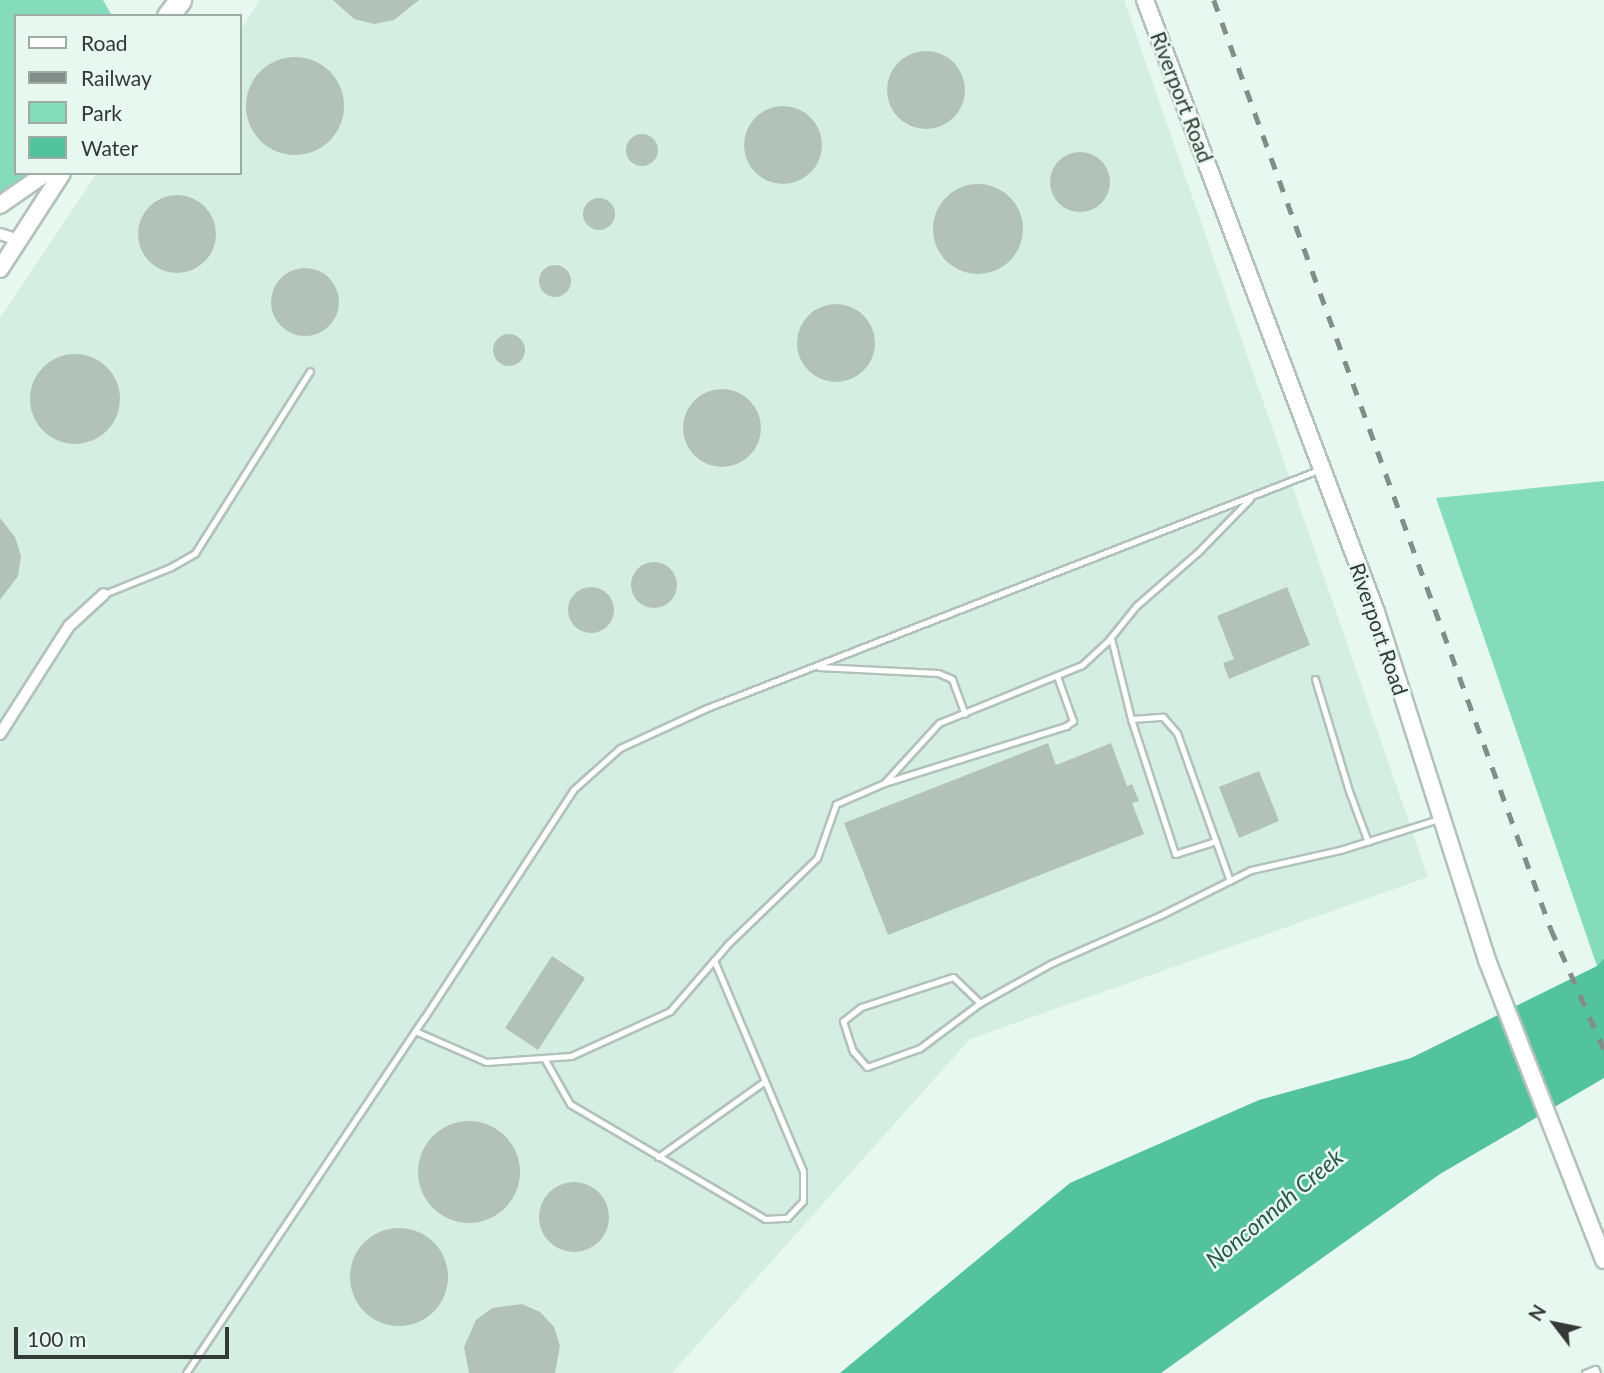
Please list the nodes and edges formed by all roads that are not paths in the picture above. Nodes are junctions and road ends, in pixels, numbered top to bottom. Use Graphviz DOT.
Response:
graph roads {
  1 [pos="180,0"];
  2 [pos="1145,0"];
  3 [pos="168,14"];
  4 [pos="43,175"];
  5 [pos="61,175"];
  6 [pos="0,205"];
  7 [pos="0,234"];
  8 [pos="18,240"];
  9 [pos="0,269"];
  10 [pos="310,371"];
  11 [pos="1321,469"];
  12 [pos="1253,496"];
  13 [pos="104,594"];
  14 [pos="1111,638"];
  15 [pos="816,667"];
  16 [pos="1057,676"];
  17 [pos="1315,679"];
  18 [pos="965,714"];
  19 [pos="1131,719"];
  20 [pos="0,734"];
  21 [pos="884,783"];
  22 [pos="1442,818"];
  23 [pos="1216,841"];
  24 [pos="1368,842"];
  25 [pos="1230,881"];
  26 [pos="714,960"];
  27 [pos="980,1003"];
  28 [pos="415,1031"];
  29 [pos="544,1058"];
  30 [pos="765,1081"];
  31 [pos="659,1157"];
  32 [pos="1604,1260"];
  33 [pos="186,1373"];
  34 [pos="1585,1373"];
  35 [pos="1597,1373"];
  1 -- 3 [label="highway"];
  2 -- 11 [label="main road, Riverport Road"];
  4 -- 6 [label="main road"];
  5 -- 8 [label="main road"];
  7 -- 8 [label="street"];
  8 -- 9 [label="main road"];
  10 -- 13 [label="lane"];
  11 -- 12 [label="lane"];
  11 -- 22 [label="main road, Riverport Road"];
  12 -- 14 [label="lane"];
  12 -- 15 [label="lane"];
  13 -- 20 [label="street"];
  14 -- 16 [label="lane"];
  14 -- 19 [label="lane"];
  15 -- 18 [label="lane"];
  15 -- 28 [label="lane"];
  16 -- 18 [label="lane"];
  16 -- 21 [label="lane"];
  17 -- 24 [label="lane"];
  18 -- 21 [label="lane"];
  19 -- 23 [label="lane"];
  19 -- 23 [label="lane"];
  21 -- 26 [label="lane"];
  22 -- 24 [label="lane"];
  22 -- 32 [label="main road, Riverport Road"];
  23 -- 25 [label="lane"];
  24 -- 25 [label="lane"];
  25 -- 27 [label="lane"];
  26 -- 29 [label="lane"];
  26 -- 30 [label="lane"];
  27 -- 27 [label="lane"];
  28 -- 29 [label="lane"];
  28 -- 33 [label="lane"];
  29 -- 31 [label="lane"];
  30 -- 31 [label="lane"];
  30 -- 31 [label="lane"];
  34 -- 35 [label="lane"];
}
